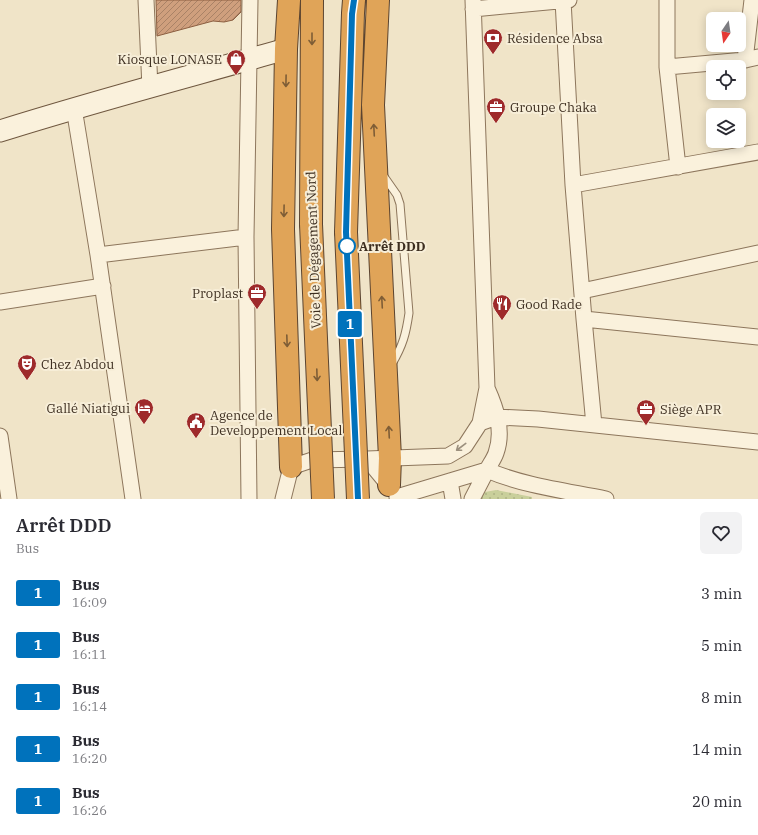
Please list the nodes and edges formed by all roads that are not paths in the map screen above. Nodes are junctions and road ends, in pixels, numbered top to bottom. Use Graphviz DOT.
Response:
graph roads {
  1 [pos="146,0"];
  2 [pos="250,0"];
  3 [pos="289,0"];
  4 [pos="312,0"];
  5 [pos="354,0"];
  6 [pos="378,0"];
  7 [pos="565,0"];
  8 [pos="667,0"];
  9 [pos="752,0"];
  10 [pos="473,4"];
  11 [pos="286,49"];
  12 [pos="751,59"];
  13 [pos="249,60"];
  14 [pos="667,67"];
  15 [pos="150,88"];
  16 [pos="74,108"];
  17 [pos="0,131"];
  18 [pos="758,152"];
  19 [pos="678,166"];
  20 [pos="573,185"];
  21 [pos="246,236"];
  22 [pos="758,253"];
  23 [pos="98,255"];
  24 [pos="103,286"];
  25 [pos="582,291"];
  26 [pos="0,302"];
  27 [pos="584,319"];
  28 [pos="758,337"];
  29 [pos="487,388"];
  30 [pos="497,417"];
  31 [pos="480,423"];
  32 [pos="594,425"];
  33 [pos="0,436"];
  34 [pos="758,442"];
  35 [pos="390,458"];
  36 [pos="367,459"];
  37 [pos="291,467"];
  38 [pos="487,470"];
  39 [pos="450,481"];
  40 [pos="395,494"];
  41 [pos="9,499"];
  42 [pos="133,499"];
  43 [pos="249,499"];
  44 [pos="283,499"];
  45 [pos="323,499"];
  46 [pos="358,499"];
  47 [pos="453,499"];
  48 [pos="472,499"];
  49 [pos="606,499"];
  1 -- 15 [label="street"];
  2 -- 13 [label="street"];
  3 -- 11 [label="highway"];
  4 -- 45 [label="highway, Voie de Dégagement Nord, one-way, bridge"];
  5 -- 46 [label="highway, bridge"];
  35 -- 6 [label="highway, one-way"];
  7 -- 10 [label="street"];
  7 -- 20 [label="street"];
  8 -- 14 [label="street"];
  9 -- 12 [label="street"];
  10 -- 29 [label="street"];
  11 -- 13 [label="street"];
  11 -- 37 [label="highway, one-way"];
  12 -- 14 [label="street"];
  13 -- 15 [label="street"];
  13 -- 21 [label="street"];
  14 -- 19 [label="street"];
  15 -- 16 [label="street"];
  16 -- 17 [label="street"];
  16 -- 23 [label="street"];
  18 -- 19 [label="street"];
  19 -- 20 [label="street"];
  20 -- 25 [label="street"];
  21 -- 23 [label="street"];
  21 -- 43 [label="street"];
  22 -- 25 [label="street"];
  23 -- 24 [label="street"];
  24 -- 26 [label="street"];
  24 -- 42 [label="street"];
  25 -- 27 [label="street"];
  27 -- 28 [label="street"];
  27 -- 32 [label="street"];
  29 -- 30 [label="street"];
  29 -- 31 [label="street"];
  30 -- 31 [label="street"];
  30 -- 32 [label="street"];
  30 -- 38 [label="street"];
  31 -- 35 [label="street, one-way"];
  32 -- 34 [label="street"];
  33 -- 41 [label="street"];
  35 -- 36 [label="street"];
  35 -- 40 [label="highway"];
  36 -- 37 [label="street"];
  36 -- 40 [label="street"];
  37 -- 44 [label="street"];
  38 -- 39 [label="street"];
  38 -- 48 [label="street"];
  38 -- 49 [label="street"];
  39 -- 40 [label="street"];
  39 -- 47 [label="street"];
}
